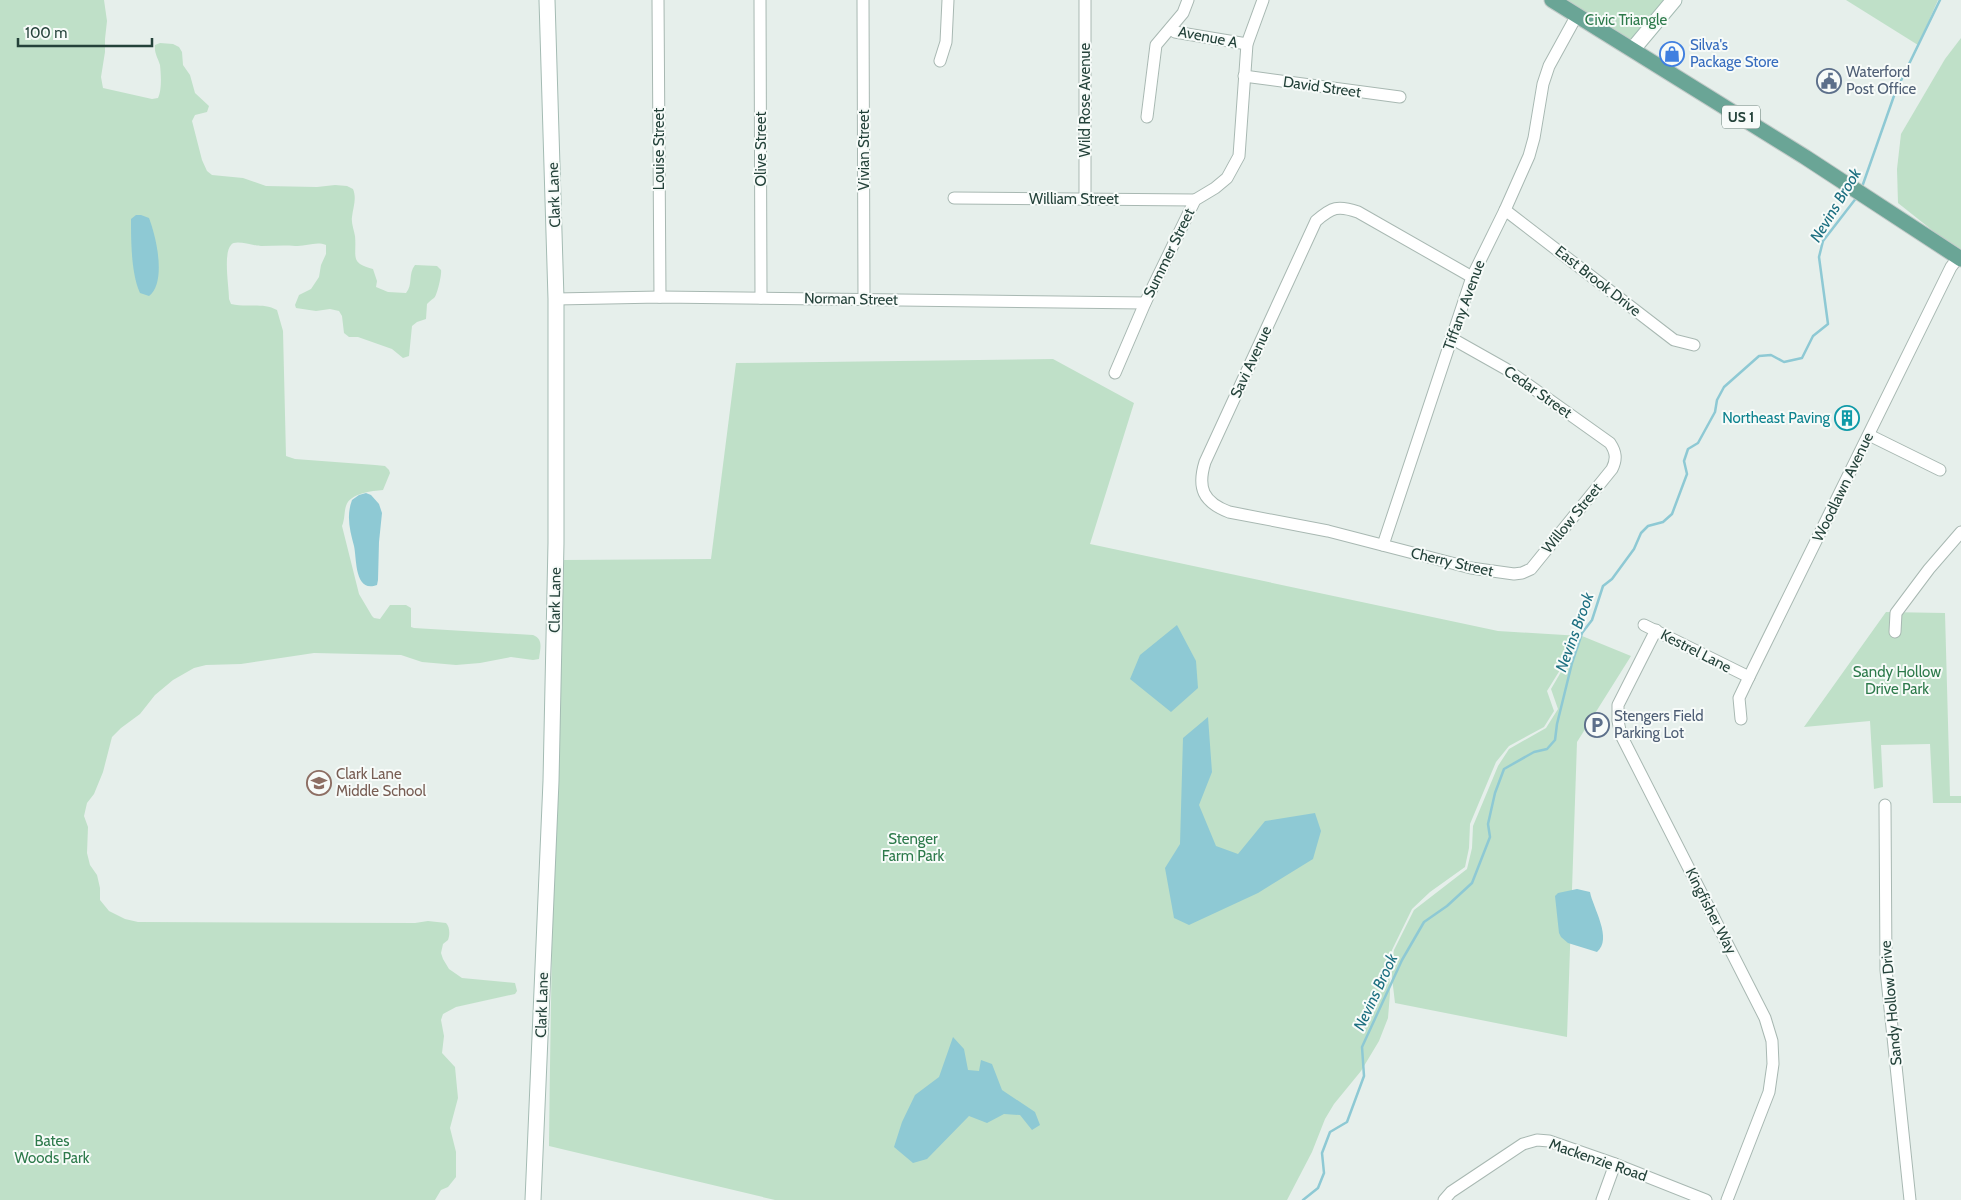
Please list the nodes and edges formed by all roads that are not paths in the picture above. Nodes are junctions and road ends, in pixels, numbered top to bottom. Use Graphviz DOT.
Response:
graph roads {
  1 [pos="547,0"];
  2 [pos="658,0"];
  3 [pos="760,0"];
  4 [pos="863,0"];
  5 [pos="948,0"];
  6 [pos="1084,0"];
  7 [pos="1188,0"];
  8 [pos="1263,0"];
  9 [pos="1552,0"];
  10 [pos="1674,0"];
  11 [pos="1577,15"];
  12 [pos="1171,28"];
  13 [pos="1247,44"];
  14 [pos="1634,50"];
  15 [pos="940,61"];
  16 [pos="1244,76"];
  17 [pos="1400,97"];
  18 [pos="1147,117"];
  19 [pos="954,198"];
  20 [pos="1084,199"];
  21 [pos="1195,200"];
  22 [pos="1505,210"];
  23 [pos="1960,258"];
  24 [pos="1472,277"];
  25 [pos="660,297"];
  26 [pos="761,298"];
  27 [pos="556,299"];
  28 [pos="864,299"];
  29 [pos="1145,303"];
  30 [pos="1451,338"];
  31 [pos="1694,345"];
  32 [pos="1115,373"];
  33 [pos="1869,435"];
  34 [pos="1616,457"];
  35 [pos="1940,470"];
  36 [pos="1961,532"];
  37 [pos="1383,545"];
  38 [pos="1522,573"];
  39 [pos="1644,624"];
  40 [pos="1656,630"];
  41 [pos="1895,632"];
  42 [pos="1749,677"];
  43 [pos="1741,718"];
  44 [pos="1885,805"];
  45 [pos="1615,1164"];
  46 [pos="533,1200"];
  47 [pos="1444,1200"];
  48 [pos="1602,1200"];
  49 [pos="1706,1200"];
  50 [pos="1727,1200"];
  51 [pos="1910,1200"];
  1 -- 27 [label="main road, Clark Lane"];
  2 -- 25 [label="street, Louise Street"];
  3 -- 26 [label="street, Olive Street"];
  4 -- 28 [label="street, Vivian Street"];
  5 -- 15 [label="street"];
  6 -- 20 [label="street, Wild Rose Avenue"];
  7 -- 12 [label="street"];
  8 -- 13 [label="street, Summer Street"];
  9 -- 11 [label="main road, US 1"];
  10 -- 14 [label="main road"];
  11 -- 14 [label="main road, US 1"];
  11 -- 22 [label="street, Tiffany Avenue"];
  12 -- 13 [label="street, Avenue A"];
  12 -- 18 [label="street"];
  13 -- 16 [label="street, Summer Street"];
  14 -- 23 [label="main road, US 1"];
  16 -- 17 [label="street, David Street"];
  16 -- 21 [label="street, Summer Street"];
  19 -- 20 [label="street, William Street"];
  20 -- 21 [label="street, William Street"];
  21 -- 29 [label="street, Summer Street"];
  22 -- 24 [label="street, Tiffany Avenue"];
  22 -- 31 [label="street, East Brook Drive"];
  23 -- 33 [label="street, Woodlawn Avenue"];
  24 -- 30 [label="street, Tiffany Avenue"];
  24 -- 37 [label="street, Savi Avenue"];
  25 -- 26 [label="street, Norman Street"];
  25 -- 27 [label="street, Norman Street"];
  26 -- 28 [label="street, Norman Street"];
  27 -- 46 [label="main road, Clark Lane"];
  28 -- 29 [label="street, Norman Street"];
  29 -- 32 [label="street, Summer Street"];
  30 -- 34 [label="street, Cedar Street"];
  30 -- 37 [label="street, Tiffany Avenue"];
  33 -- 35 [label="street"];
  33 -- 42 [label="street, Woodlawn Avenue"];
  34 -- 38 [label="street, Willow Street"];
  36 -- 41 [label="street"];
  37 -- 38 [label="street, Cherry Street"];
  39 -- 40 [label="street, Kestrel Lane"];
  40 -- 42 [label="street, Kestrel Lane"];
  40 -- 50 [label="street, Kingfisher Way"];
  42 -- 43 [label="street, Woodlawn Avenue"];
  44 -- 51 [label="street, Sandy Hollow Drive"];
  45 -- 47 [label="street, Mackenzie Road"];
  45 -- 48 [label="street"];
  45 -- 49 [label="street, Mackenzie Road"];
}
